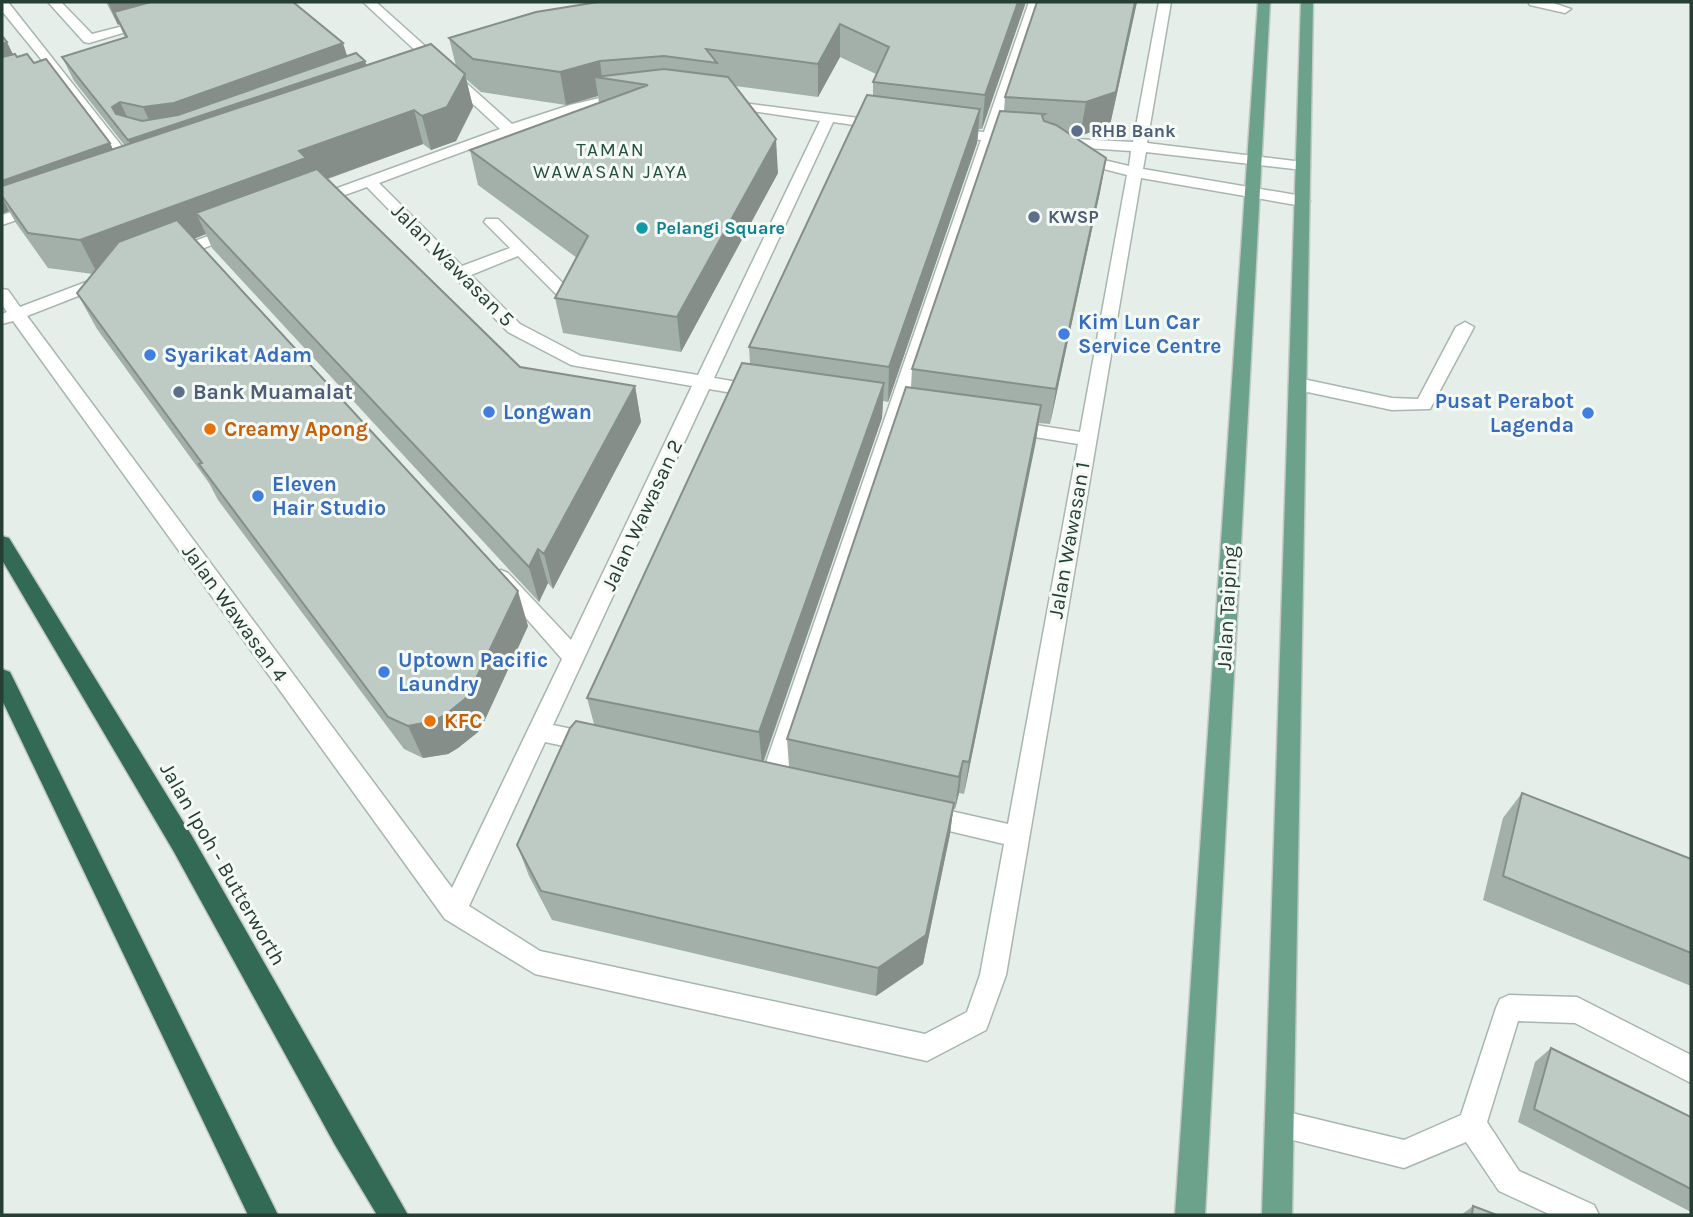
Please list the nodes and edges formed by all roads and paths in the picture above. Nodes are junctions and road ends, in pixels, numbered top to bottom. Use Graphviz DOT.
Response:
graph roads {
  1 [pos="54,2"];
  2 [pos="369,2"];
  3 [pos="1035,2"];
  4 [pos="1165,2"];
  5 [pos="1264,2"];
  6 [pos="1307,2"];
  7 [pos="1534,2"];
  8 [pos="2,3"];
  9 [pos="1565,9"];
  10 [pos="166,19"];
  11 [pos="54,66"];
  12 [pos="2,81"];
  13 [pos="645,95"];
  14 [pos="708,101"];
  15 [pos="828,118"];
  16 [pos="895,126"];
  17 [pos="510,130"];
  18 [pos="934,131"];
  19 [pos="987,137"];
  20 [pos="1035,144"];
  21 [pos="1140,147"];
  22 [pos="1254,160"];
  23 [pos="1303,166"];
  24 [pos="1135,172"];
  25 [pos="137,175"];
  26 [pos="369,181"];
  27 [pos="1252,192"];
  28 [pos="1302,201"];
  29 [pos="51,204"];
  30 [pos="295,208"];
  31 [pos="2,220"];
  32 [pos="492,222"];
  33 [pos="246,227"];
  34 [pos="520,250"];
  35 [pos="158,260"];
  36 [pos="460,273"];
  37 [pos="120,275"];
  38 [pos="2,294"];
  39 [pos="570,298"];
  40 [pos="9,317"];
  41 [pos="1465,327"];
  42 [pos="704,384"];
  43 [pos="1298,384"];
  44 [pos="772,393"];
  45 [pos="991,424"];
  46 [pos="1087,439"];
  47 [pos="2,543"];
  48 [pos="489,565"];
  49 [pos="574,658"];
  50 [pos="2,678"];
  51 [pos="539,731"];
  52 [pos="608,745"];
  53 [pos="745,774"];
  54 [pos="772,780"];
  55 [pos="798,786"];
  56 [pos="901,810"];
  57 [pos="1018,837"];
  58 [pos="454,911"];
  59 [pos="1691,1069"];
  60 [pos="1279,1124"];
  61 [pos="1472,1125"];
  62 [pos="262,1215"];
  63 [pos="393,1215"];
  64 [pos="1190,1215"];
  65 [pos="1277,1215"];
  66 [pos="1584,1215"];
  1 -- 10 [label="street"];
  2 -- 17 [label="street"];
  3 -- 19 [label="street"];
  4 -- 21 [label="street, Jalan Wawasan 1"];
  5 -- 22 [label="main road, Jalan Taiping"];
  6 -- 23 [label="main road"];
  7 -- 9 [label="street"];
  8 -- 11 [label="street"];
  11 -- 12 [label="street"];
  11 -- 25 [label="street"];
  13 -- 17 [label="street"];
  14 -- 15 [label="street"];
  15 -- 16 [label="street"];
  15 -- 42 [label="street, Jalan Wawasan 2"];
  17 -- 26 [label="street"];
  18 -- 19 [label="street"];
  19 -- 20 [label="street"];
  19 -- 54 [label="street"];
  20 -- 21 [label="street"];
  20 -- 24 [label="street"];
  21 -- 22 [label="street"];
  21 -- 24 [label="street, Jalan Wawasan 1"];
  22 -- 23 [label="street"];
  22 -- 27 [label="main road, Jalan Taiping"];
  23 -- 28 [label="main road"];
  24 -- 27 [label="street"];
  24 -- 46 [label="street, Jalan Wawasan 1"];
  26 -- 30 [label="street"];
  26 -- 36 [label="street, Jalan Wawasan 5"];
  27 -- 28 [label="street"];
  27 -- 64 [label="main road, Jalan Taiping"];
  28 -- 43 [label="main road"];
  29 -- 31 [label="street"];
  32 -- 34 [label="street"];
  33 -- 35 [label="street"];
  34 -- 36 [label="street"];
  34 -- 39 [label="street"];
  36 -- 42 [label="street, Jalan Wawasan 5"];
  37 -- 40 [label="street"];
  38 -- 40 [label="street, Jalan Wawasan 4"];
  40 -- 58 [label="street, Jalan Wawasan 4"];
  41 -- 43 [label="street"];
  42 -- 44 [label="street, Jalan Wawasan 5"];
  42 -- 49 [label="street, Jalan Wawasan 2"];
  43 -- 60 [label="main road"];
  45 -- 46 [label="street"];
  46 -- 57 [label="street, Jalan Wawasan 1"];
  47 -- 63 [label="highway, Jalan Ipoh - Butterworth"];
  48 -- 49 [label="street"];
  49 -- 51 [label="street, Jalan Wawasan 2"];
  50 -- 62 [label="highway"];
  51 -- 52 [label="street"];
  51 -- 58 [label="street, Jalan Wawasan 2"];
  53 -- 54 [label="street"];
  54 -- 55 [label="street"];
  56 -- 57 [label="street"];
  57 -- 58 [label="street, Jalan Wawasan 1"];
  59 -- 61 [label="street"];
  60 -- 61 [label="street"];
  60 -- 65 [label="main road"];
  61 -- 66 [label="street"];
}
